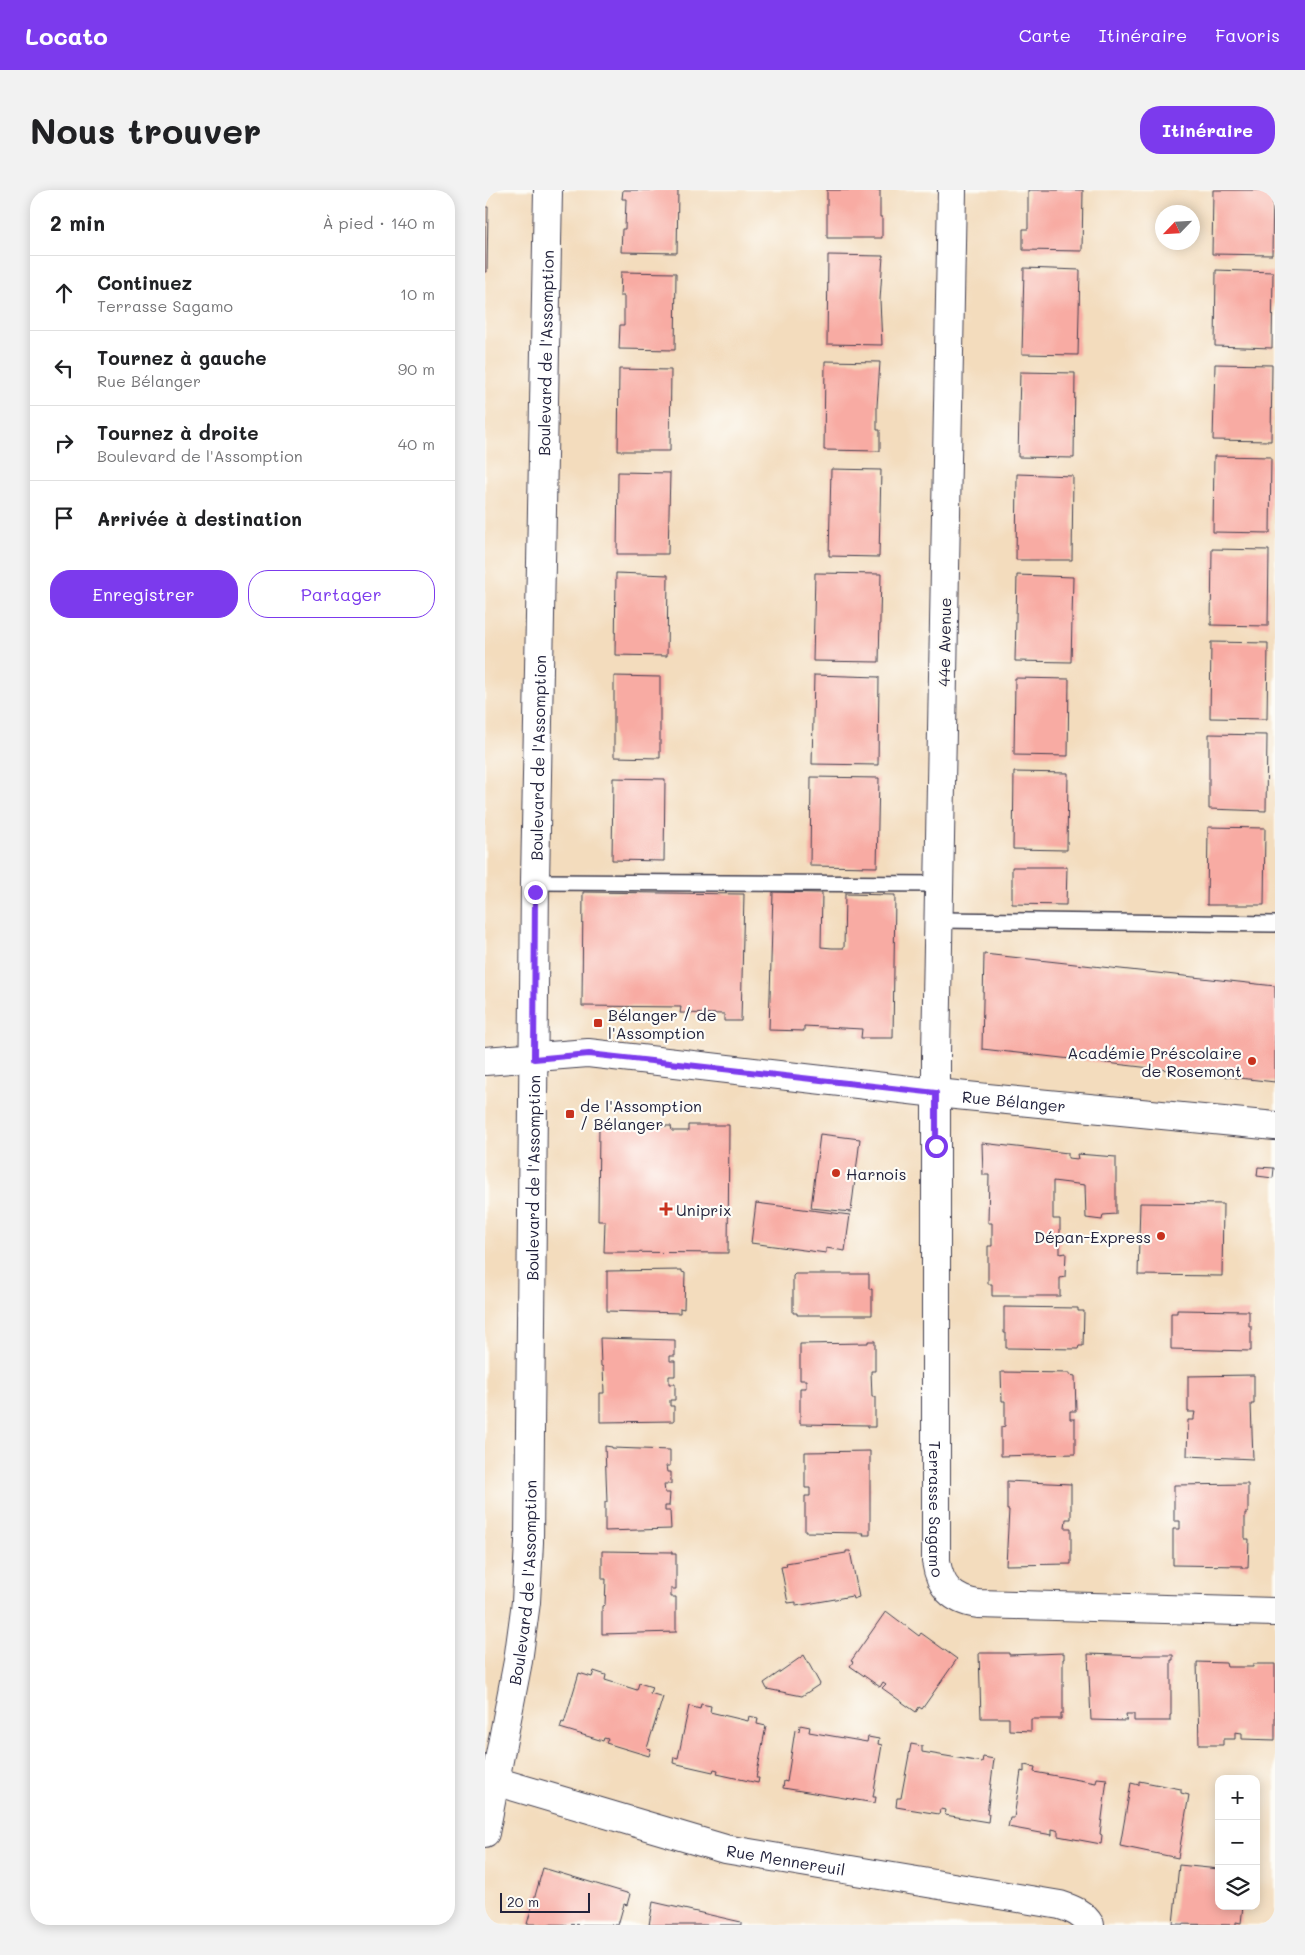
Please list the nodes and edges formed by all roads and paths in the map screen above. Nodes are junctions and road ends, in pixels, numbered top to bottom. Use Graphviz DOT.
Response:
graph roads {
  1 [pos="548,190"];
  2 [pos="952,190"];
  3 [pos="535,882"];
  4 [pos="940,884"];
  5 [pos="939,920"];
  6 [pos="1275,924"];
  7 [pos="534,1059"];
  8 [pos="485,1061"];
  9 [pos="936,1093"];
  10 [pos="1275,1126"];
  11 [pos="1275,1612"];
  12 [pos="490,1780"];
  13 [pos="485,1833"];
  14 [pos="1089,1924"];
  1 -- 3 [label="street, Boulevard de l'Assomption"];
  2 -- 4 [label="street, 44e Avenue"];
  3 -- 4 [label="lane"];
  3 -- 7 [label="street, Boulevard de l'Assomption"];
  4 -- 5 [label="street, 44e Avenue"];
  5 -- 6 [label="lane"];
  5 -- 9 [label="street, 44e Avenue"];
  7 -- 8 [label="street, Rue Bélanger"];
  7 -- 9 [label="street, Rue Bélanger"];
  7 -- 12 [label="street, Boulevard de l'Assomption"];
  9 -- 10 [label="street, Rue Bélanger"];
  9 -- 11 [label="street, Terrasse Sagamo"];
  12 -- 13 [label="street, Boulevard de l'Assomption"];
  12 -- 14 [label="street, Rue Mennereuil"];
}
